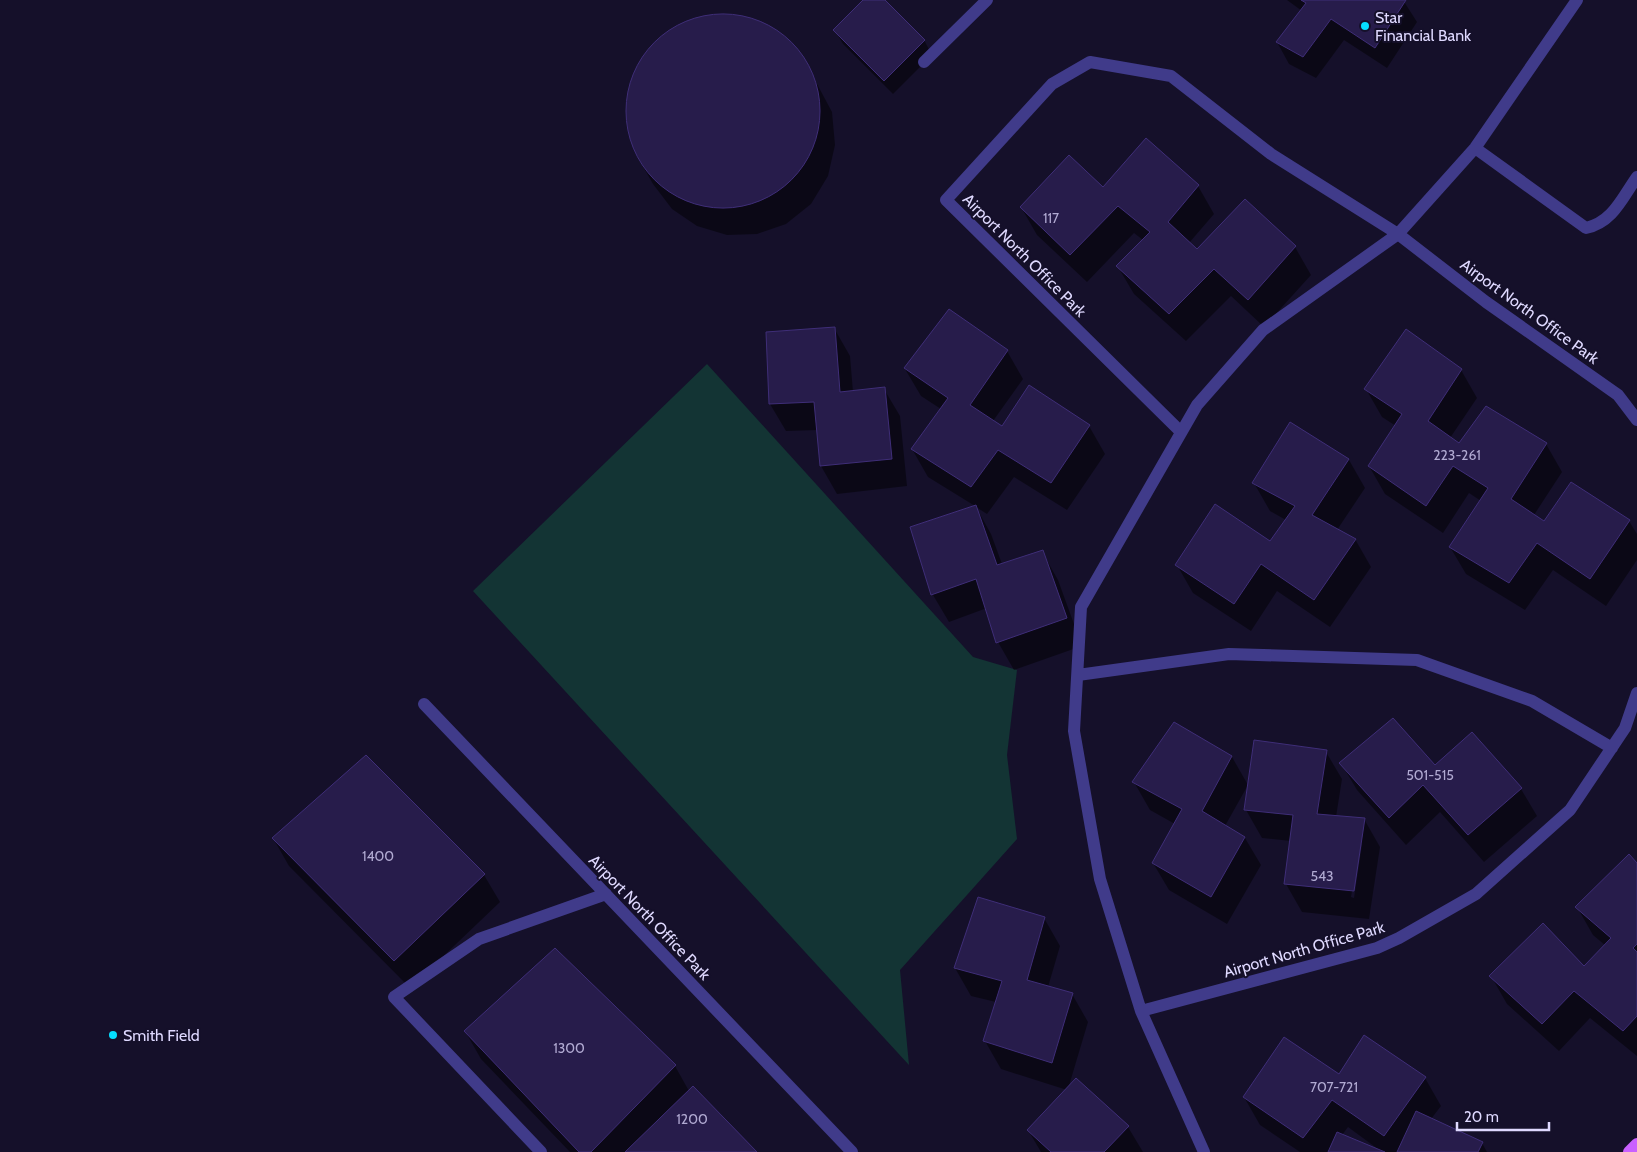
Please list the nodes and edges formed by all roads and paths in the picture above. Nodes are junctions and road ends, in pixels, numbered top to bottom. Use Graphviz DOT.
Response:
graph roads {
  1 [pos="987,0"];
  2 [pos="1576,0"];
  3 [pos="924,62"];
  4 [pos="1476,148"];
  5 [pos="1637,177"];
  6 [pos="1398,234"];
  7 [pos="1637,420"];
  8 [pos="1181,432"];
  9 [pos="1078,675"];
  10 [pos="1637,693"];
  11 [pos="424,704"];
  12 [pos="1612,748"];
  13 [pos="606,894"];
  14 [pos="1141,1011"];
  15 [pos="1637,1144"];
  16 [pos="541,1152"];
  17 [pos="852,1152"];
  18 [pos="1204,1152"];
  19 [pos="1628,1152"];
  1 -- 3 [label="street"];
  2 -- 4 [label="street"];
  4 -- 5 [label="street"];
  4 -- 6 [label="street"];
  6 -- 7 [label="street, Airport North Office Park"];
  6 -- 8 [label="street"];
  6 -- 8 [label="street, Airport North Office Park"];
  8 -- 9 [label="street"];
  9 -- 12 [label="street"];
  9 -- 14 [label="street"];
  10 -- 12 [label="street, Airport North Office Park"];
  11 -- 13 [label="street, Airport North Office Park"];
  12 -- 14 [label="street, Airport North Office Park"];
  13 -- 16 [label="street"];
  13 -- 17 [label="street, Airport North Office Park"];
  14 -- 18 [label="street"];
  15 -- 19 [label="main road"];
}
